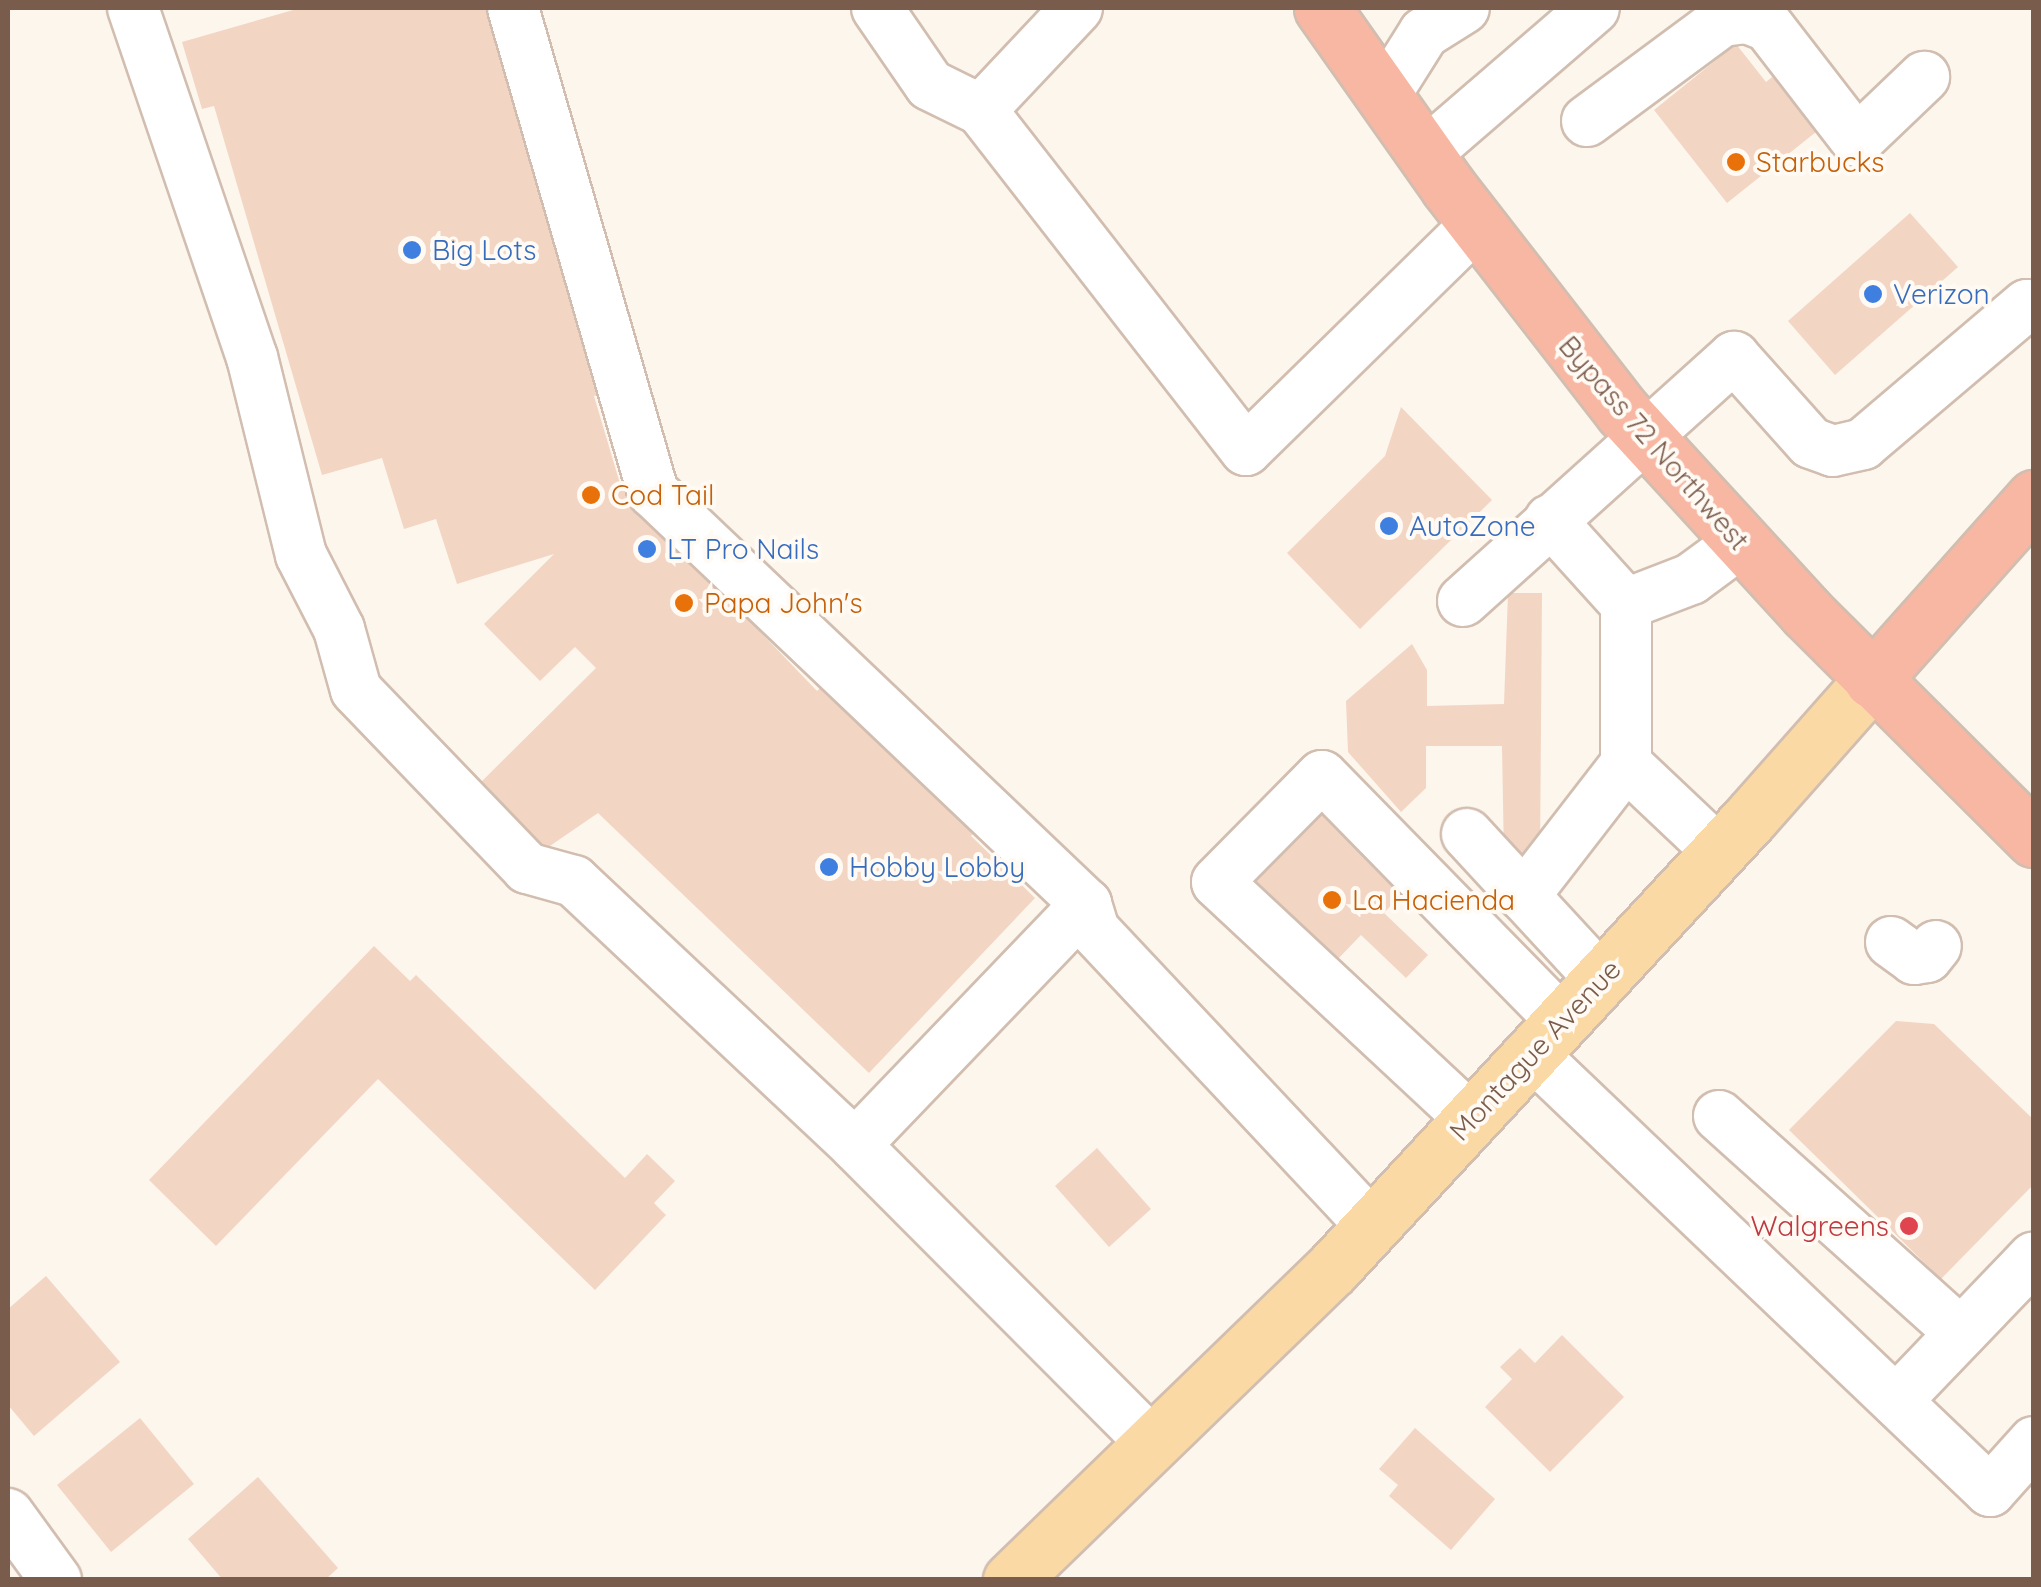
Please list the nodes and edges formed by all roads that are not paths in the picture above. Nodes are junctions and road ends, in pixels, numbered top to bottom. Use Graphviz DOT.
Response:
graph roads {
  1 [pos="133,8"];
  2 [pos="513,8"];
  3 [pos="1077,8"];
  4 [pos="1322,8"];
  5 [pos="1464,8"];
  6 [pos="1594,8"];
  7 [pos="899,15"];
  8 [pos="1924,77"];
  9 [pos="1385,95"];
  10 [pos="981,110"];
  11 [pos="1586,120"];
  12 [pos="1426,154"];
  13 [pos="1476,225"];
  14 [pos="2034,308"];
  15 [pos="1644,437"];
  16 [pos="2034,498"];
  17 [pos="1550,520"];
  18 [pos="1740,543"];
  19 [pos="1464,601"];
  20 [pos="1626,604"];
  21 [pos="1872,680"];
  22 [pos="1626,764"];
  23 [pos="1467,834"];
  24 [pos="2034,839"];
  25 [pos="1718,852"];
  26 [pos="1524,896"];
  27 [pos="1086,904"];
  28 [pos="1601,979"];
  29 [pos="1547,1037"];
  30 [pos="1719,1116"];
  31 [pos="1471,1119"];
  32 [pos="855,1145"];
  33 [pos="1372,1226"];
  34 [pos="2034,1257"];
  35 [pos="1960,1333"];
  36 [pos="1896,1401"];
  37 [pos="2034,1442"];
  38 [pos="1152,1444"];
  39 [pos="8,1514"];
  40 [pos="56,1580"];
  41 [pos="1011,1580"];
  1 -- 32 [label="lane"];
  2 -- 27 [label="lane"];
  3 -- 10 [label="lane"];
  4 -- 9 [label="highway, Bypass 72 Northwest"];
  5 -- 9 [label="lane"];
  6 -- 12 [label="lane"];
  7 -- 10 [label="lane"];
  8 -- 11 [label="lane"];
  9 -- 12 [label="highway, Bypass 72 Northwest"];
  10 -- 13 [label="lane"];
  12 -- 13 [label="highway, Bypass 72 Northwest"];
  13 -- 15 [label="highway, Bypass 72 Northwest"];
  14 -- 15 [label="lane"];
  15 -- 17 [label="lane"];
  15 -- 18 [label="highway, Bypass 72 Northwest"];
  16 -- 21 [label="highway, Montague Avenue"];
  17 -- 19 [label="lane"];
  17 -- 20 [label="lane"];
  18 -- 20 [label="lane"];
  18 -- 21 [label="highway, Bypass 72 Northwest"];
  20 -- 22 [label="lane"];
  21 -- 24 [label="highway, Bypass 72 Northwest"];
  21 -- 25 [label="main road, Montague Avenue"];
  22 -- 25 [label="lane"];
  22 -- 26 [label="lane"];
  23 -- 26 [label="lane"];
  25 -- 28 [label="main road, Montague Avenue"];
  26 -- 28 [label="lane"];
  27 -- 32 [label="lane"];
  27 -- 33 [label="lane"];
  28 -- 29 [label="main road, Montague Avenue"];
  29 -- 31 [label="main road, Montague Avenue"];
  29 -- 31 [label="lane"];
  29 -- 36 [label="lane"];
  30 -- 35 [label="lane"];
  31 -- 33 [label="main road, Montague Avenue"];
  32 -- 38 [label="lane"];
  33 -- 38 [label="main road, Montague Avenue"];
  34 -- 35 [label="lane"];
  35 -- 36 [label="lane"];
  36 -- 37 [label="lane"];
  38 -- 41 [label="main road, Montague Avenue"];
  39 -- 40 [label="lane"];
}
